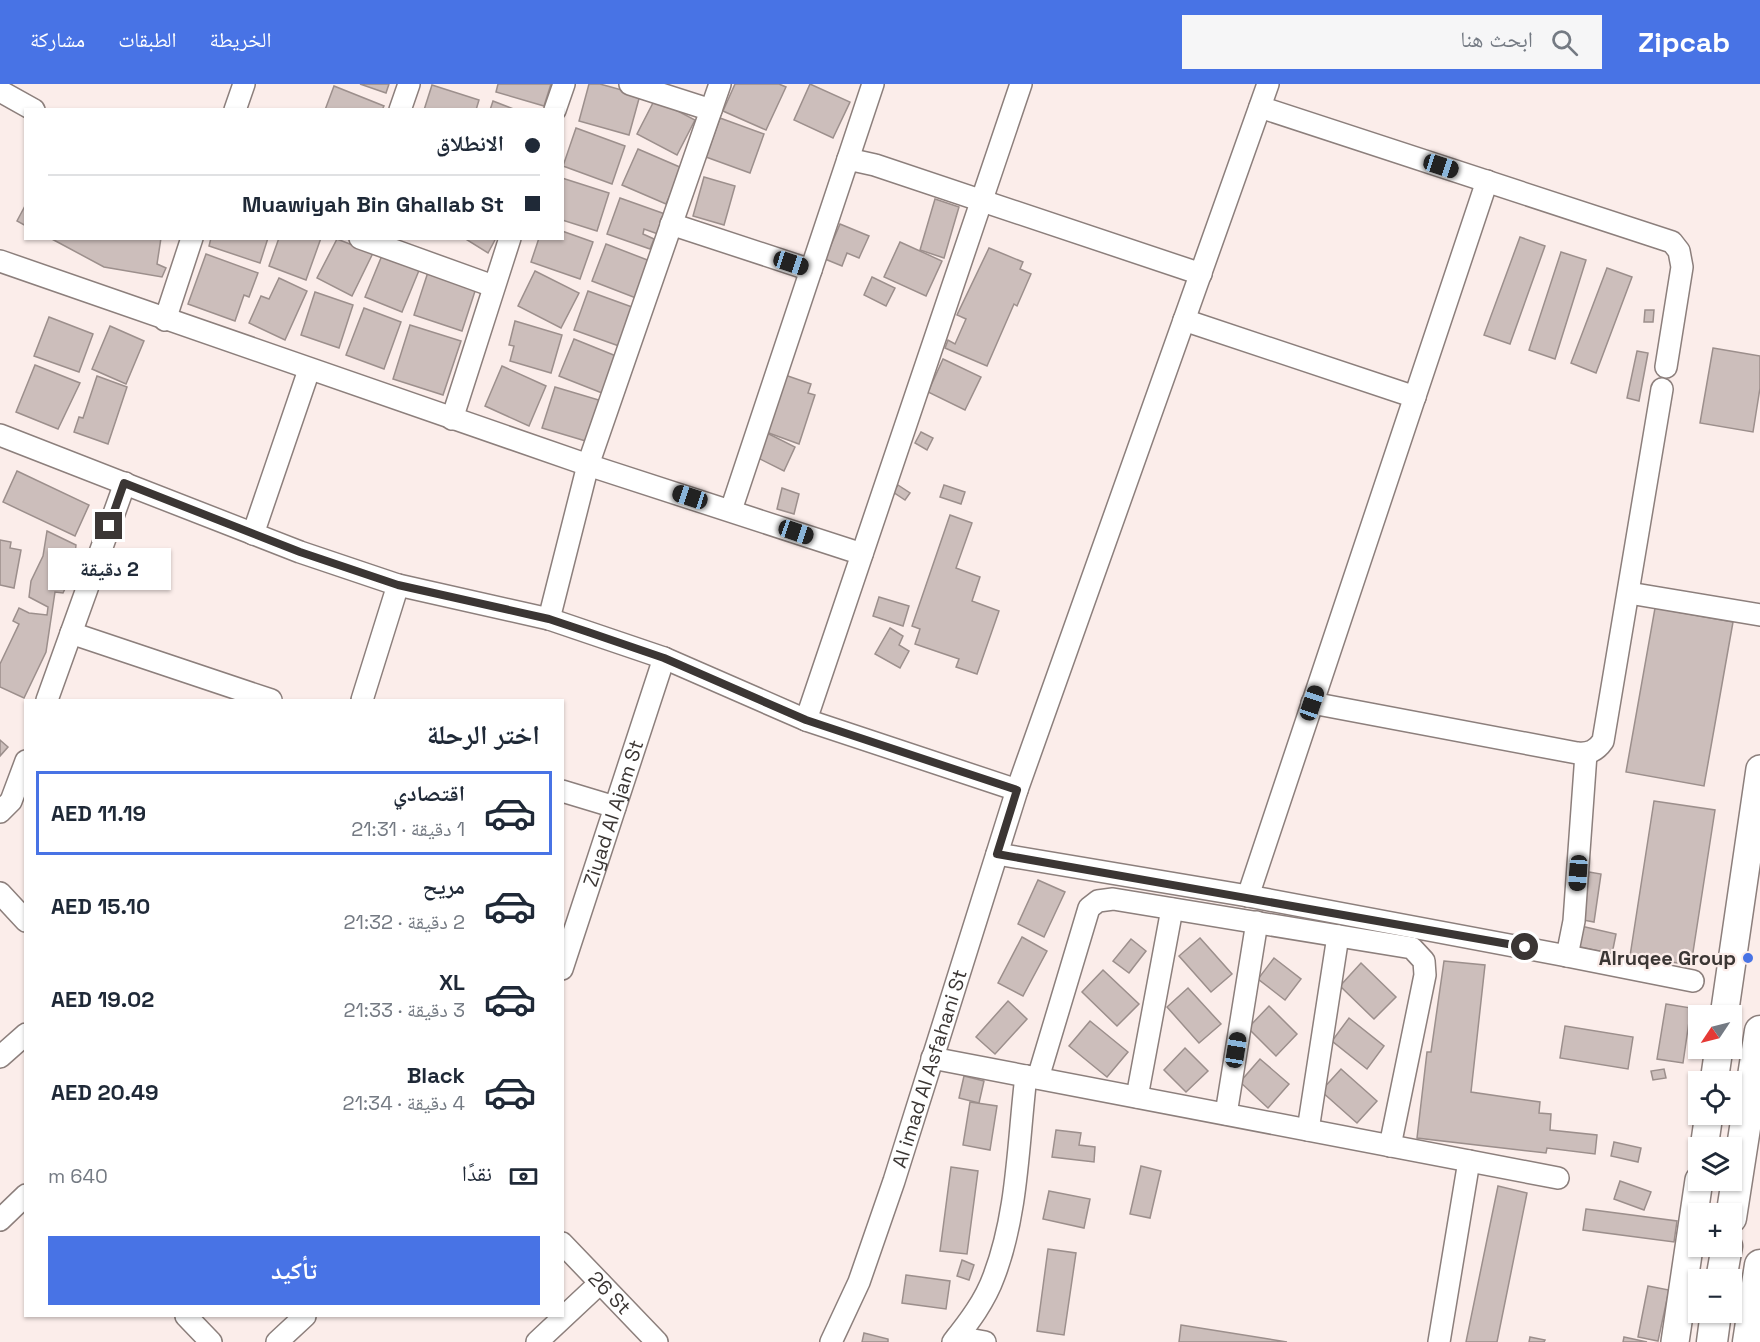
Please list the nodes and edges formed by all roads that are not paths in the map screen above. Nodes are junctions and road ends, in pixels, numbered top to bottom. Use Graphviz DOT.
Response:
graph roads {
  1 [pos="244,84"];
  2 [pos="409,84"];
  3 [pos="564,84"];
  4 [pos="630,84"];
  5 [pos="720,84"];
  6 [pos="873,84"];
  7 [pos="1021,84"];
  8 [pos="1268,84"];
  9 [pos="0,91"];
  10 [pos="1260,107"];
  11 [pos="30,108"];
  12 [pos="236,108"];
  13 [pos="401,108"];
  14 [pos="556,108"];
  15 [pos="711,110"];
  16 [pos="848,159"];
  17 [pos="1487,182"];
  18 [pos="981,201"];
  19 [pos="671,224"];
  20 [pos="191,240"];
  21 [pos="366,240"];
  22 [pos="509,240"];
  23 [pos="0,261"];
  24 [pos="811,270"];
  25 [pos="1201,274"];
  26 [pos="493,286"];
  27 [pos="165,320"];
  28 [pos="1184,320"];
  29 [pos="1666,367"];
  30 [pos="309,370"];
  31 [pos="1662,389"];
  32 [pos="1415,397"];
  33 [pos="452,419"];
  34 [pos="0,435"];
  35 [pos="588,465"];
  36 [pos="124,483"];
  37 [pos="730,510"];
  38 [pos="253,534"];
  39 [pos="862,554"];
  40 [pos="398,585"];
  41 [pos="1629,593"];
  42 [pos="1760,615"];
  43 [pos="549,619"];
  44 [pos="71,633"];
  45 [pos="664,658"];
  46 [pos="238,695"];
  47 [pos="47,699"];
  48 [pos="264,699"];
  49 [pos="362,699"];
  50 [pos="1312,703"];
  51 [pos="806,720"];
  52 [pos="1586,754"];
  53 [pos="24,766"];
  54 [pos="1760,769"];
  55 [pos="1017,790"];
  56 [pos="564,792"];
  57 [pos="615,807"];
  58 [pos="0,812"];
  59 [pos="997,854"];
  60 [pos="0,893"];
  61 [pos="1248,896"];
  62 [pos="1172,909"];
  63 [pos="24,919"];
  64 [pos="1257,922"];
  65 [pos="568,931"];
  66 [pos="1338,936"];
  67 [pos="564,956"];
  68 [pos="1568,956"];
  69 [pos="1693,981"];
  70 [pos="1726,1005"];
  71 [pos="1760,1031"];
  72 [pos="24,1036"];
  73 [pos="0,1057"];
  74 [pos="932,1058"];
  75 [pos="1032,1077"];
  76 [pos="1137,1097"];
  77 [pos="1226,1114"];
  78 [pos="1308,1130"];
  79 [pos="1390,1146"];
  80 [pos="1469,1161"];
  81 [pos="1558,1178"];
  82 [pos="1697,1191"];
  83 [pos="24,1197"];
  84 [pos="1733,1203"];
  85 [pos="0,1220"];
  86 [pos="564,1245"];
  87 [pos="1760,1265"];
  88 [pos="600,1284"];
  89 [pos="187,1317"];
  90 [pos="304,1317"];
  91 [pos="1715,1323"];
  92 [pos="955,1340"];
  93 [pos="210,1342"];
  94 [pos="277,1342"];
  95 [pos="537,1342"];
  96 [pos="657,1342"];
  97 [pos="831,1342"];
  98 [pos="985,1342"];
  99 [pos="1439,1342"];
  100 [pos="1675,1342"];
  101 [pos="1712,1342"];
  102 [pos="1748,1342"];
  1 -- 12 [label="street"];
  2 -- 13 [label="street"];
  3 -- 14 [label="street"];
  4 -- 15 [label="street"];
  5 -- 15 [label="street"];
  6 -- 16 [label="street"];
  7 -- 18 [label="street"];
  8 -- 10 [label="street, Al imad Al Asfahani St"];
  9 -- 11 [label="street"];
  10 -- 17 [label="street"];
  10 -- 25 [label="street, Al imad Al Asfahani St"];
  15 -- 19 [label="street"];
  16 -- 18 [label="street"];
  16 -- 24 [label="street"];
  17 -- 29 [label="street"];
  17 -- 32 [label="street"];
  18 -- 25 [label="street"];
  18 -- 39 [label="street"];
  19 -- 24 [label="street"];
  19 -- 35 [label="street"];
  20 -- 27 [label="street"];
  21 -- 26 [label="street"];
  22 -- 26 [label="street"];
  23 -- 27 [label="street"];
  24 -- 37 [label="street"];
  25 -- 28 [label="street, Al imad Al Asfahani St"];
  26 -- 33 [label="street"];
  27 -- 30 [label="street"];
  28 -- 32 [label="street"];
  28 -- 55 [label="street, Al imad Al Asfahani St"];
  30 -- 33 [label="street"];
  30 -- 38 [label="street"];
  31 -- 41 [label="street"];
  32 -- 50 [label="street"];
  33 -- 35 [label="street"];
  34 -- 36 [label="street"];
  35 -- 37 [label="street"];
  35 -- 43 [label="street"];
  36 -- 38 [label="street"];
  36 -- 44 [label="street"];
  37 -- 39 [label="street"];
  38 -- 40 [label="street"];
  39 -- 51 [label="street"];
  40 -- 43 [label="street"];
  40 -- 49 [label="street"];
  41 -- 42 [label="street"];
  41 -- 52 [label="street"];
  43 -- 45 [label="street"];
  44 -- 46 [label="street"];
  44 -- 47 [label="street"];
  45 -- 51 [label="street"];
  45 -- 57 [label="street, Ziyad Al Ajam St"];
  46 -- 48 [label="street"];
  50 -- 52 [label="street"];
  50 -- 61 [label="street"];
  51 -- 55 [label="street"];
  52 -- 68 [label="street"];
  53 -- 58 [label="street"];
  54 -- 70 [label="main road"];
  55 -- 59 [label="street, Al imad Al Asfahani St"];
  56 -- 57 [label="street"];
  57 -- 65 [label="street, Ziyad Al Ajam St"];
  59 -- 61 [label="street"];
  59 -- 74 [label="street, Al imad Al Asfahani St"];
  60 -- 63 [label="street"];
  61 -- 68 [label="street"];
  62 -- 64 [label="street"];
  62 -- 75 [label="street"];
  62 -- 76 [label="street"];
  64 -- 66 [label="street"];
  64 -- 77 [label="street"];
  65 -- 67 [label="street, Ziyad Al Ajam St"];
  66 -- 78 [label="street"];
  66 -- 79 [label="street"];
  68 -- 69 [label="street"];
  71 -- 84 [label="highway"];
  72 -- 73 [label="street"];
  74 -- 75 [label="street"];
  74 -- 97 [label="street, Al imad Al Asfahani St"];
  75 -- 76 [label="street"];
  75 -- 92 [label="street"];
  76 -- 77 [label="street"];
  77 -- 78 [label="street"];
  78 -- 79 [label="street"];
  79 -- 80 [label="street"];
  80 -- 81 [label="street"];
  80 -- 99 [label="street"];
  82 -- 100 [label="main road"];
  83 -- 85 [label="street"];
  86 -- 88 [label="street, 26 St"];
  87 -- 102 [label="highway"];
  88 -- 95 [label="street"];
  88 -- 96 [label="street, 26 St"];
  89 -- 93 [label="street"];
  90 -- 94 [label="street"];
  91 -- 101 [label="highway"];
  92 -- 98 [label="street"];
}
